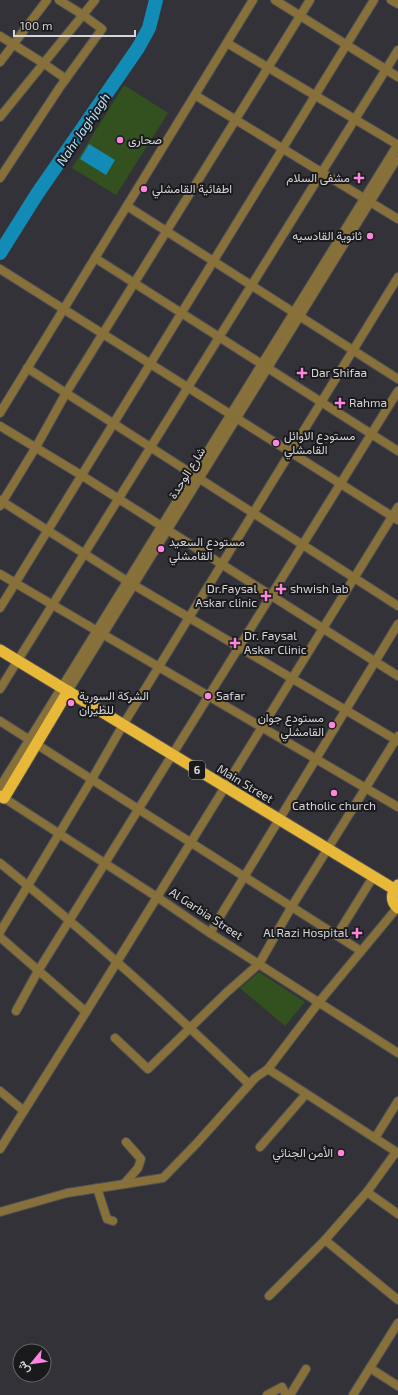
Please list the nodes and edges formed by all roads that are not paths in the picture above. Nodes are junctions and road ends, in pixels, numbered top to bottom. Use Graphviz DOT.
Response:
graph roads {
  1 [pos="47,0"];
  2 [pos="59,0"];
  3 [pos="95,0"];
  4 [pos="253,0"];
  5 [pos="275,0"];
  6 [pos="310,0"];
  7 [pos="374,0"];
  8 [pos="391,0"];
  9 [pos="398,4"];
  10 [pos="83,15"];
  11 [pos="300,16"];
  12 [pos="0,36"];
  13 [pos="227,43"];
  14 [pos="346,44"];
  15 [pos="14,45"];
  16 [pos="398,50"];
  17 [pos="0,62"];
  18 [pos="44,63"];
  19 [pos="268,67"];
  20 [pos="386,69"];
  21 [pos="398,77"];
  22 [pos="66,79"];
  23 [pos="195,95"];
  24 [pos="315,95"];
  25 [pos="0,117"];
  26 [pos="355,119"];
  27 [pos="236,120"];
  28 [pos="398,144"];
  29 [pos="282,148"];
  30 [pos="398,157"];
  31 [pos="322,172"];
  32 [pos="0,178"];
  33 [pos="367,200"];
  34 [pos="127,206"];
  35 [pos="398,219"];
  36 [pos="167,230"];
  37 [pos="95,258"];
  38 [pos="214,260"];
  39 [pos="1,273"];
  40 [pos="398,277"];
  41 [pos="134,283"];
  42 [pos="252,285"];
  43 [pos="63,310"];
  44 [pos="181,313"];
  45 [pos="297,314"];
  46 [pos="103,334"];
  47 [pos="219,337"];
  48 [pos="353,350"];
  49 [pos="150,364"];
  50 [pos="265,366"];
  51 [pos="27,368"];
  52 [pos="398,379"];
  53 [pos="188,388"];
  54 [pos="398,391"];
  55 [pos="66,393"];
  56 [pos="321,402"];
  57 [pos="0,413"];
  58 [pos="233,417"];
  59 [pos="113,424"];
  60 [pos="0,426"];
  61 [pos="371,434"];
  62 [pos="36,447"];
  63 [pos="150,447"];
  64 [pos="398,451"];
  65 [pos="290,452"];
  66 [pos="81,475"];
  67 [pos="196,477"];
  68 [pos="340,484"];
  69 [pos="118,499"];
  70 [pos="1,502"];
  71 [pos="398,507"];
  72 [pos="253,513"];
  73 [pos="395,518"];
  74 [pos="165,528"];
  75 [pos="48,530"];
  76 [pos="303,545"];
  77 [pos="84,554"];
  78 [pos="222,564"];
  79 [pos="0,574"];
  80 [pos="354,578"];
  81 [pos="15,583"];
  82 [pos="131,583"];
  83 [pos="271,596"];
  84 [pos="53,605"];
  85 [pos="398,606"];
  86 [pos="0,608"];
  87 [pos="189,618"];
  88 [pos="398,624"];
  89 [pos="323,629"];
  90 [pos="100,632"];
  91 [pos="239,647"];
  92 [pos="0,650"];
  93 [pos="18,661"];
  94 [pos="375,662"];
  95 [pos="159,667"];
  96 [pos="398,676"];
  97 [pos="292,679"];
  98 [pos="0,689"];
  99 [pos="65,689"];
  100 [pos="209,696"];
  101 [pos="345,710"];
  102 [pos="0,721"];
  103 [pos="123,725"];
  104 [pos="262,727"];
  105 [pos="397,739"];
  106 [pos="32,742"];
  107 [pos="172,755"];
  108 [pos="315,758"];
  109 [pos="92,780"];
  110 [pos="225,787"];
  111 [pos="365,788"];
  112 [pos="1,796"];
  113 [pos="398,807"];
  114 [pos="138,809"];
  115 [pos="278,819"];
  116 [pos="59,834"];
  117 [pos="191,842"];
  118 [pos="327,849"];
  119 [pos="0,863"];
  120 [pos="105,863"];
  121 [pos="244,876"];
  122 [pos="373,877"];
  123 [pos="28,886"];
  124 [pos="396,887"];
  125 [pos="157,897"];
  126 [pos="292,906"];
  127 [pos="398,908"];
  128 [pos="70,920"];
  129 [pos="0,932"];
  130 [pos="210,933"];
  131 [pos="337,935"];
  132 [pos="0,937"];
  133 [pos="361,951"];
  134 [pos="117,962"];
  135 [pos="259,964"];
  136 [pos="38,971"];
  137 [pos="319,1002"];
  138 [pos="16,1011"];
  139 [pos="86,1012"];
  140 [pos="190,1028"];
  141 [pos="115,1038"];
  142 [pos="398,1053"];
  143 [pos="268,1069"];
  144 [pos="249,1084"];
  145 [pos="0,1091"];
  146 [pos="306,1094"];
  147 [pos="398,1101"];
  148 [pos="24,1111"];
  149 [pos="375,1138"];
  150 [pos="126,1142"];
  151 [pos="260,1147"];
  152 [pos="0,1148"];
  153 [pos="397,1152"];
  154 [pos="124,1184"];
  155 [pos="98,1188"];
  156 [pos="368,1192"];
  157 [pos="0,1212"];
  158 [pos="398,1214"];
  159 [pos="113,1221"];
  160 [pos="325,1240"];
  161 [pos="269,1296"];
  162 [pos="398,1300"];
  163 [pos="398,1323"];
  164 [pos="370,1368"];
  165 [pos="306,1369"];
  166 [pos="398,1386"];
  167 [pos="267,1395"];
  168 [pos="286,1395"];
  169 [pos="290,1395"];
  170 [pos="353,1395"];
  1 -- 15 [label="street"];
  2 -- 10 [label="street"];
  3 -- 10 [label="street"];
  4 -- 13 [label="street"];
  5 -- 11 [label="street"];
  6 -- 11 [label="street"];
  7 -- 14 [label="street"];
  8 -- 9 [label="street"];
  10 -- 18 [label="street"];
  10 -- 22 [label="street"];
  11 -- 14 [label="street"];
  11 -- 19 [label="street"];
  12 -- 15 [label="street"];
  13 -- 19 [label="street"];
  13 -- 23 [label="street"];
  14 -- 20 [label="street"];
  14 -- 24 [label="street"];
  15 -- 17 [label="street"];
  15 -- 18 [label="street"];
  16 -- 20 [label="street"];
  18 -- 22 [label="street"];
  18 -- 25 [label="street"];
  19 -- 24 [label="street"];
  19 -- 27 [label="street"];
  20 -- 21 [label="street"];
  20 -- 26 [label="street"];
  22 -- 32 [label="street"];
  23 -- 27 [label="street"];
  23 -- 34 [label="street"];
  24 -- 26 [label="street"];
  24 -- 29 [label="street"];
  26 -- 28 [label="street"];
  26 -- 31 [label="street"];
  27 -- 29 [label="street"];
  27 -- 36 [label="street"];
  28 -- 33 [label="street, شارع الوحدة"];
  29 -- 31 [label="street"];
  29 -- 38 [label="street"];
  30 -- 33 [label="street, شارع الوحدة"];
  31 -- 33 [label="street"];
  31 -- 42 [label="street"];
  33 -- 35 [label="street"];
  33 -- 45 [label="street, شارع الوحدة"];
  34 -- 36 [label="street"];
  34 -- 37 [label="street"];
  36 -- 38 [label="street"];
  36 -- 41 [label="street"];
  37 -- 41 [label="street"];
  37 -- 43 [label="street"];
  38 -- 42 [label="street"];
  38 -- 44 [label="street"];
  39 -- 43 [label="street"];
  40 -- 48 [label="street"];
  41 -- 44 [label="street"];
  41 -- 46 [label="street"];
  42 -- 45 [label="street"];
  42 -- 47 [label="street"];
  43 -- 46 [label="street"];
  43 -- 51 [label="street"];
  44 -- 47 [label="street"];
  44 -- 49 [label="street"];
  45 -- 48 [label="street"];
  45 -- 50 [label="street, شارع الوحدة"];
  46 -- 49 [label="street"];
  46 -- 55 [label="street"];
  47 -- 50 [label="street"];
  47 -- 53 [label="street"];
  48 -- 52 [label="street"];
  48 -- 56 [label="street"];
  49 -- 53 [label="street"];
  49 -- 59 [label="street"];
  50 -- 56 [label="street"];
  50 -- 58 [label="street, شارع الوحدة"];
  51 -- 55 [label="street"];
  51 -- 57 [label="street"];
  53 -- 58 [label="street"];
  53 -- 63 [label="street"];
  54 -- 61 [label="street"];
  55 -- 59 [label="street"];
  55 -- 62 [label="street"];
  56 -- 61 [label="street"];
  56 -- 65 [label="street"];
  58 -- 65 [label="street"];
  58 -- 67 [label="street, شارع الوحدة"];
  59 -- 63 [label="street"];
  59 -- 66 [label="street"];
  60 -- 62 [label="street"];
  61 -- 64 [label="street"];
  61 -- 68 [label="street"];
  62 -- 66 [label="street"];
  62 -- 70 [label="street"];
  63 -- 67 [label="street"];
  63 -- 69 [label="street"];
  65 -- 68 [label="street"];
  65 -- 72 [label="street"];
  66 -- 69 [label="street"];
  66 -- 75 [label="street"];
  67 -- 72 [label="street"];
  67 -- 74 [label="street, شارع الوحدة"];
  68 -- 73 [label="street"];
  68 -- 76 [label="street"];
  69 -- 74 [label="street"];
  69 -- 77 [label="street"];
  70 -- 75 [label="street"];
  71 -- 73 [label="street"];
  72 -- 76 [label="street"];
  72 -- 78 [label="street"];
  73 -- 80 [label="street"];
  74 -- 78 [label="street"];
  74 -- 82 [label="street, شارع الوحدة"];
  75 -- 77 [label="street"];
  75 -- 81 [label="street"];
  76 -- 80 [label="street"];
  76 -- 83 [label="street"];
  77 -- 82 [label="street"];
  77 -- 84 [label="street"];
  78 -- 83 [label="street"];
  78 -- 87 [label="street"];
  79 -- 81 [label="street"];
  80 -- 85 [label="street"];
  80 -- 89 [label="street"];
  81 -- 84 [label="street"];
  81 -- 86 [label="street"];
  82 -- 87 [label="street"];
  82 -- 90 [label="street, شارع الوحدة"];
  83 -- 89 [label="street"];
  83 -- 91 [label="street"];
  84 -- 90 [label="street"];
  84 -- 93 [label="street"];
  87 -- 91 [label="street"];
  87 -- 95 [label="street"];
  88 -- 94 [label="street"];
  89 -- 94 [label="street"];
  89 -- 97 [label="street"];
  90 -- 95 [label="street"];
  90 -- 99 [label="street, شارع الوحدة"];
  91 -- 97 [label="street"];
  91 -- 100 [label="street"];
  92 -- 93 [label="highway, Main Street / 6"];
  93 -- 98 [label="street"];
  93 -- 99 [label="highway, Main Street / 6"];
  94 -- 96 [label="street"];
  94 -- 101 [label="street"];
  95 -- 100 [label="street"];
  95 -- 103 [label="street"];
  97 -- 101 [label="street"];
  97 -- 104 [label="street"];
  99 -- 103 [label="highway, Main Street / 6"];
  99 -- 106 [label="highway, شارع الوحدة"];
  100 -- 104 [label="street"];
  100 -- 107 [label="street"];
  101 -- 105 [label="street"];
  101 -- 108 [label="street"];
  102 -- 106 [label="street"];
  103 -- 107 [label="highway, Main Street / 6"];
  103 -- 109 [label="street"];
  104 -- 108 [label="street"];
  104 -- 110 [label="street"];
  105 -- 111 [label="street"];
  106 -- 109 [label="street"];
  106 -- 112 [label="highway, شارع الوحدة"];
  107 -- 110 [label="highway, Main Street / 6"];
  107 -- 114 [label="street"];
  108 -- 111 [label="street"];
  108 -- 115 [label="street"];
  109 -- 114 [label="street"];
  109 -- 116 [label="street"];
  110 -- 115 [label="highway, Main Street / 6"];
  110 -- 117 [label="street"];
  111 -- 113 [label="street"];
  111 -- 118 [label="street"];
  112 -- 116 [label="street, Al Garbia Street"];
  114 -- 117 [label="street"];
  114 -- 120 [label="street"];
  115 -- 118 [label="highway, Main Street / 6"];
  115 -- 121 [label="street"];
  116 -- 120 [label="street, Al Garbia Street"];
  116 -- 123 [label="street"];
  117 -- 121 [label="street"];
  117 -- 125 [label="street"];
  118 -- 122 [label="highway, Main Street / 6"];
  118 -- 126 [label="street"];
  119 -- 123 [label="street"];
  120 -- 125 [label="street, Al Garbia Street"];
  120 -- 128 [label="street"];
  121 -- 126 [label="street"];
  121 -- 130 [label="street"];
  122 -- 124 [label="highway, Main Street / 6"];
  122 -- 131 [label="street"];
  123 -- 128 [label="street"];
  123 -- 129 [label="street"];
  124 -- 127 [label="highway"];
  125 -- 130 [label="street, Al Garbia Street"];
  125 -- 134 [label="street"];
  126 -- 131 [label="street"];
  126 -- 135 [label="street"];
  127 -- 133 [label="street"];
  128 -- 134 [label="street"];
  128 -- 136 [label="street"];
  130 -- 135 [label="street, Al Garbia Street"];
  131 -- 133 [label="street"];
  132 -- 136 [label="street"];
  133 -- 137 [label="street"];
  134 -- 139 [label="street"];
  134 -- 140 [label="street"];
  135 -- 137 [label="street, Al Garbia Street"];
  135 -- 140 [label="street"];
  136 -- 138 [label="street"];
  136 -- 139 [label="street"];
  137 -- 142 [label="street, Al Garbia Street"];
  137 -- 143 [label="street"];
  139 -- 148 [label="street"];
  140 -- 141 [label="street"];
  140 -- 144 [label="street"];
  143 -- 144 [label="street"];
  143 -- 146 [label="street"];
  144 -- 154 [label="street"];
  145 -- 148 [label="street"];
  146 -- 149 [label="street"];
  146 -- 151 [label="street"];
  147 -- 149 [label="street"];
  148 -- 152 [label="street"];
  149 -- 153 [label="street"];
  150 -- 154 [label="street"];
  153 -- 156 [label="street"];
  154 -- 155 [label="street"];
  155 -- 157 [label="street"];
  155 -- 159 [label="street"];
  156 -- 158 [label="street"];
  156 -- 160 [label="street"];
  160 -- 161 [label="street"];
  160 -- 162 [label="street"];
  163 -- 164 [label="street"];
  164 -- 166 [label="street"];
  164 -- 170 [label="street"];
  165 -- 169 [label="street"];
  167 -- 168 [label="street"];
}
